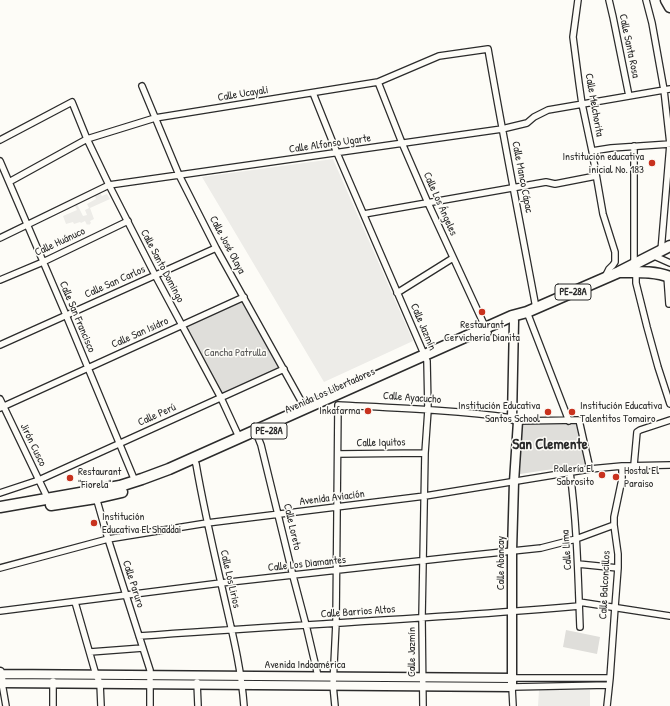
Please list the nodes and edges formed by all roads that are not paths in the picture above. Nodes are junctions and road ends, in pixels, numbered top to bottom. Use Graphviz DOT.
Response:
graph roads {
  1 [pos="578,0"];
  2 [pos="609,0"];
  3 [pos="646,0"];
  4 [pos="666,0"];
  5 [pos="670,7"];
  6 [pos="488,49"];
  7 [pos="378,82"];
  8 [pos="142,86"];
  9 [pos="667,90"];
  10 [pos="313,93"];
  11 [pos="629,96"];
  12 [pos="582,104"];
  13 [pos="155,118"];
  14 [pos="502,129"];
  15 [pos="87,139"];
  16 [pos="0,140"];
  17 [pos="402,143"];
  18 [pos="670,144"];
  19 [pos="634,146"];
  20 [pos="592,151"];
  21 [pos="337,153"];
  22 [pos="0,162"];
  23 [pos="179,175"];
  24 [pos="596,176"];
  25 [pos="9,182"];
  26 [pos="109,185"];
  27 [pos="514,187"];
  28 [pos="428,203"];
  29 [pos="364,214"];
  30 [pos="128,221"];
  31 [pos="27,225"];
  32 [pos="0,238"];
  33 [pos="670,246"];
  34 [pos="216,248"];
  35 [pos="656,253"];
  36 [pos="453,258"];
  37 [pos="43,262"];
  38 [pos="670,263"];
  39 [pos="636,266"];
  40 [pos="155,275"];
  41 [pos="668,277"];
  42 [pos="604,279"];
  43 [pos="0,280"];
  44 [pos="397,293"];
  45 [pos="244,297"];
  46 [pos="669,304"];
  47 [pos="531,310"];
  48 [pos="66,315"];
  49 [pos="514,321"];
  50 [pos="182,326"];
  51 [pos="487,330"];
  52 [pos="0,345"];
  53 [pos="425,358"];
  54 [pos="87,368"];
  55 [pos="284,369"];
  56 [pos="221,398"];
  57 [pos="0,399"];
  58 [pos="336,401"];
  59 [pos="670,404"];
  60 [pos="2,407"];
  61 [pos="305,408"];
  62 [pos="428,410"];
  63 [pos="515,420"];
  64 [pos="670,420"];
  65 [pos="569,421"];
  66 [pos="257,433"];
  67 [pos="240,437"];
  68 [pos="120,443"];
  69 [pos="425,453"];
  70 [pos="338,454"];
  71 [pos="195,461"];
  72 [pos="634,465"];
  73 [pos="670,465"];
  74 [pos="622,466"];
  75 [pos="590,469"];
  76 [pos="570,472"];
  77 [pos="39,480"];
  78 [pos="135,481"];
  79 [pos="514,482"];
  80 [pos="0,493"];
  81 [pos="95,494"];
  82 [pos="425,496"];
  83 [pos="48,499"];
  84 [pos="0,507"];
  85 [pos="338,507"];
  86 [pos="0,513"];
  87 [pos="279,514"];
  88 [pos="207,523"];
  89 [pos="614,525"];
  90 [pos="108,539"];
  91 [pos="576,539"];
  92 [pos="512,551"];
  93 [pos="424,561"];
  94 [pos="578,564"];
  95 [pos="0,568"];
  96 [pos="618,568"];
  97 [pos="336,571"];
  98 [pos="293,576"];
  99 [pos="221,583"];
  100 [pos="126,595"];
  101 [pos="75,602"];
  102 [pos="579,604"];
  103 [pos="615,607"];
  104 [pos="0,611"];
  105 [pos="512,612"];
  106 [pos="670,616"];
  107 [pos="422,617"];
  108 [pos="336,623"];
  109 [pos="306,625"];
  110 [pos="580,627"];
  111 [pos="232,629"];
  112 [pos="138,636"];
  113 [pos="143,648"];
  114 [pos="90,652"];
  115 [pos="0,673"];
  116 [pos="96,674"];
  117 [pos="150,675"];
  118 [pos="197,675"];
  119 [pos="241,676"];
  120 [pos="318,676"];
  121 [pos="334,676"];
  122 [pos="422,677"];
  123 [pos="513,678"];
  124 [pos="610,678"];
  125 [pos="53,679"];
  126 [pos="2,683"];
  127 [pos="100,683"];
  128 [pos="150,684"];
  129 [pos="197,684"];
  130 [pos="243,685"];
  131 [pos="333,685"];
  132 [pos="610,685"];
  133 [pos="422,686"];
  134 [pos="512,687"];
  135 [pos="6,706"];
  136 [pos="53,706"];
  137 [pos="101,706"];
  138 [pos="150,706"];
  139 [pos="198,706"];
  140 [pos="244,706"];
  141 [pos="335,706"];
  142 [pos="423,706"];
  143 [pos="513,706"];
  144 [pos="607,706"];
  1 -- 12 [label="street, Calle Melchorita"];
  2 -- 11 [label="street, Calle Santa Rosa"];
  3 -- 9 [label="street"];
  4 -- 5 [label="highway"];
  6 -- 7 [label="street, Calle Ucayali"];
  6 -- 14 [label="street, Calle Manco Cápac"];
  7 -- 10 [label="street, Calle Ucayali"];
  7 -- 17 [label="street, Calle Los Ángeles"];
  8 -- 13 [label="street, Calle José Olaya"];
  9 -- 11 [label="street, Calle Alfonso Ugarte"];
  9 -- 18 [label="street"];
  10 -- 13 [label="street, Calle Ucayali"];
  10 -- 21 [label="street, Calle Jazmín"];
  11 -- 12 [label="street, Calle Alfonso Ugarte"];
  12 -- 14 [label="street, Calle Alfonso Ugarte"];
  12 -- 20 [label="street, Calle Melchorita"];
  13 -- 15 [label="street, Calle Ucayali"];
  13 -- 23 [label="street, Calle José Olaya"];
  14 -- 17 [label="street, Calle Alfonso Ugarte"];
  14 -- 27 [label="street, Calle Manco Cápac"];
  15 -- 16 [label="street, Calle Santo Domingo"];
  15 -- 25 [label="street, Calle Ucayali"];
  15 -- 26 [label="street, Calle Santo Domingo"];
  17 -- 21 [label="street, Calle Alfonso Ugarte"];
  17 -- 28 [label="street, Calle Los Ángeles"];
  18 -- 19 [label="street"];
  18 -- 35 [label="street"];
  19 -- 20 [label="street"];
  19 -- 39 [label="street"];
  20 -- 24 [label="street, Calle Melchorita"];
  21 -- 23 [label="street, Calle Alfonso Ugarte"];
  21 -- 29 [label="street, Calle Jazmín"];
  22 -- 25 [label="street, Calle San Francisco"];
  23 -- 26 [label="street, Calle Alfonso Ugarte"];
  23 -- 34 [label="street, Calle José Olaya"];
  24 -- 27 [label="street"];
  24 -- 42 [label="street, Calle Melchorita"];
  25 -- 31 [label="street, Calle San Francisco"];
  26 -- 30 [label="street, Calle Santo Domingo"];
  26 -- 31 [label="street, Calle Alfonso Ugarte"];
  27 -- 28 [label="street"];
  27 -- 47 [label="street, Calle Manco Cápac"];
  28 -- 29 [label="street"];
  28 -- 36 [label="street, Calle Los Ángeles"];
  29 -- 44 [label="street, Calle Jazmín"];
  30 -- 37 [label="street, Calle Huánuco"];
  30 -- 40 [label="street, Calle Santo Domingo"];
  31 -- 32 [label="street, Calle Alfonso Ugarte"];
  31 -- 37 [label="street, Calle San Francisco"];
  33 -- 35 [label="highway, Avenida Los Libertadores / PE-28A"];
  34 -- 40 [label="street, Calle San Carlos"];
  34 -- 45 [label="street, Calle José Olaya"];
  35 -- 38 [label="street"];
  35 -- 39 [label="highway, Avenida Los Libertadores / PE-28A"];
  36 -- 44 [label="street"];
  36 -- 51 [label="street, Calle Los Ángeles"];
  37 -- 43 [label="street, Calle Huánuco"];
  37 -- 48 [label="street, Calle San Francisco"];
  39 -- 41 [label="highway"];
  39 -- 42 [label="highway, Avenida Los Libertadores / PE-28A"];
  39 -- 59 [label="street"];
  40 -- 48 [label="street, Calle San Carlos"];
  40 -- 50 [label="street, Calle Santo Domingo"];
  41 -- 46 [label="street"];
  42 -- 47 [label="highway, Avenida Los Libertadores / PE-28A"];
  44 -- 53 [label="street, Calle Jazmín"];
  45 -- 50 [label="street, Calle San Isidro"];
  45 -- 55 [label="street, Calle José Olaya"];
  47 -- 49 [label="highway, Avenida Los Libertadores / PE-28A"];
  47 -- 51 [label="highway, Avenida Los Libertadores / PE-28A"];
  47 -- 65 [label="street"];
  48 -- 52 [label="street, Calle San Carlos"];
  48 -- 54 [label="street, Calle San Francisco"];
  49 -- 51 [label="highway, Avenida Los Libertadores / PE-28A"];
  49 -- 63 [label="street, Calle Abancay"];
  50 -- 54 [label="street, Calle San Isidro"];
  50 -- 56 [label="street, Calle Santo Domingo"];
  51 -- 53 [label="highway, Avenida Los Libertadores / PE-28A"];
  53 -- 58 [label="highway, Avenida Los Libertadores / PE-28A"];
  53 -- 62 [label="street, Calle Jazmín"];
  54 -- 60 [label="street, Calle San Isidro"];
  54 -- 68 [label="street, Calle San Francisco"];
  55 -- 56 [label="street, Calle Perú"];
  55 -- 61 [label="street, Calle José Olaya"];
  56 -- 67 [label="street, Calle Santo Domingo"];
  56 -- 68 [label="street, Calle Perú"];
  57 -- 60 [label="street, Jirón Cusco"];
  58 -- 61 [label="highway, Avenida Los Libertadores / PE-28A"];
  58 -- 62 [label="street, Calle Ayacucho"];
  58 -- 66 [label="highway, Avenida Los Libertadores / PE-28A"];
  58 -- 70 [label="street"];
  60 -- 77 [label="street, Jirón Cusco"];
  61 -- 66 [label="highway, Avenida Los Libertadores / PE-28A"];
  62 -- 63 [label="street, Calle Ayacucho"];
  62 -- 69 [label="street, Calle Jazmín"];
  63 -- 65 [label="street, Calle Ayacucho"];
  63 -- 79 [label="street, Calle Abancay"];
  64 -- 72 [label="street"];
  65 -- 75 [label="street, Calle Ayacucho"];
  66 -- 67 [label="highway, Avenida Los Libertadores / PE-28A"];
  66 -- 71 [label="highway, Avenida Los Libertadores / PE-28A"];
  66 -- 87 [label="street, Calle Loreto"];
  67 -- 71 [label="highway, Avenida Los Libertadores / PE-28A"];
  68 -- 77 [label="street, Calle Perú"];
  68 -- 78 [label="street, Calle San Francisco"];
  69 -- 70 [label="street, Calle Iquitos"];
  69 -- 82 [label="street, Calle Jazmín"];
  70 -- 85 [label="street"];
  71 -- 78 [label="highway, Avenida Los Libertadores / PE-28A"];
  71 -- 81 [label="highway, Avenida Los Libertadores / PE-28A"];
  71 -- 88 [label="street, Calle Los Lirios"];
  72 -- 73 [label="street, Avenida Aviación"];
  72 -- 74 [label="street, Avenida Aviación"];
  74 -- 75 [label="street, Avenida Aviación"];
  74 -- 89 [label="street, Calle Balconcillos"];
  75 -- 76 [label="street, Avenida Aviación"];
  76 -- 79 [label="street, Avenida Aviación"];
  76 -- 91 [label="street, Calle Lima"];
  77 -- 80 [label="street, Calle Perú"];
  77 -- 83 [label="street, Jirón Cusco"];
  78 -- 81 [label="highway, Avenida Los Libertadores / PE-28A"];
  79 -- 82 [label="street, Avenida Aviación"];
  79 -- 92 [label="street, Calle Abancay"];
  81 -- 83 [label="highway, Avenida Los Libertadores / PE-28A"];
  81 -- 86 [label="highway, Avenida Los Libertadores / PE-28A"];
  81 -- 90 [label="street, Calle Paruro"];
  82 -- 85 [label="street, Avenida Aviación"];
  82 -- 93 [label="street, Calle Jazmín"];
  83 -- 84 [label="highway, Avenida Los Libertadores / PE-28A"];
  85 -- 87 [label="street, Avenida Aviación"];
  85 -- 97 [label="street"];
  87 -- 88 [label="street, Avenida Aviación"];
  87 -- 98 [label="street, Calle Loreto"];
  88 -- 90 [label="street, Avenida Aviación"];
  88 -- 99 [label="street, Calle Los Lirios"];
  89 -- 91 [label="street, Calle Los Diamantes"];
  89 -- 96 [label="street, Calle Balconcillos"];
  90 -- 95 [label="street, Avenida Aviación"];
  90 -- 100 [label="street, Calle Paruro"];
  91 -- 92 [label="street, Calle Los Diamantes"];
  91 -- 94 [label="street, Calle Lima"];
  92 -- 93 [label="street, Calle Los Diamantes"];
  92 -- 105 [label="street, Calle Abancay"];
  93 -- 97 [label="street, Calle Los Diamantes"];
  93 -- 107 [label="street, Calle Jazmín"];
  94 -- 96 [label="street"];
  94 -- 102 [label="street, Calle Lima"];
  96 -- 103 [label="street, Calle Balconcillos"];
  97 -- 98 [label="street, Calle Los Diamantes"];
  97 -- 108 [label="street"];
  98 -- 99 [label="street, Calle Los Diamantes"];
  98 -- 109 [label="street, Calle Loreto"];
  99 -- 100 [label="street, Calle Los Diamantes"];
  99 -- 111 [label="street, Calle Los Lirios"];
  100 -- 101 [label="street, Calle Los Diamantes"];
  100 -- 112 [label="street, Calle Paruro"];
  101 -- 104 [label="street, Calle Los Diamantes"];
  101 -- 114 [label="street"];
  102 -- 103 [label="street, Calle Barrios Altos"];
  102 -- 105 [label="street, Calle Barrios Altos"];
  102 -- 110 [label="street, Calle Lima"];
  103 -- 106 [label="street, Calle Barrios Altos"];
  103 -- 124 [label="street, Calle Balconcillos"];
  105 -- 107 [label="street, Calle Barrios Altos"];
  105 -- 123 [label="street, Calle Abancay"];
  107 -- 108 [label="street, Calle Barrios Altos"];
  107 -- 122 [label="street, Calle Jazmín"];
  108 -- 109 [label="street, Calle Barrios Altos"];
  108 -- 121 [label="street"];
  109 -- 111 [label="street, Calle Barrios Altos"];
  109 -- 120 [label="street, Calle Loreto"];
  111 -- 112 [label="street, Calle Barrios Altos"];
  111 -- 119 [label="street, Calle Los Lirios"];
  112 -- 113 [label="street, Calle Paruro"];
  113 -- 114 [label="street"];
  113 -- 117 [label="street, Calle Paruro"];
  114 -- 116 [label="street"];
  115 -- 125 [label="street, Avenida Indoamérica"];
  115 -- 126 [label="street"];
  116 -- 117 [label="street, Avenida Indoamérica"];
  116 -- 125 [label="street, Avenida Indoamérica"];
  116 -- 127 [label="street"];
  117 -- 118 [label="street, Avenida Indoamérica"];
  117 -- 128 [label="street, Calle Paruro"];
  118 -- 119 [label="street, Avenida Indoamérica"];
  118 -- 129 [label="street"];
  119 -- 120 [label="street, Avenida Indoamérica"];
  119 -- 130 [label="street, Calle Los Lirios"];
  120 -- 121 [label="street, Avenida Indoamérica"];
  121 -- 122 [label="street, Avenida Indoamérica"];
  121 -- 131 [label="street"];
  122 -- 123 [label="street, Avenida Indoamérica"];
  122 -- 133 [label="street, Calle Jazmín"];
  123 -- 124 [label="street, Avenida Indoamérica"];
  123 -- 134 [label="street, Calle Abancay"];
  124 -- 132 [label="street, Calle Balconcillos"];
  125 -- 126 [label="street, Avenida Indoamérica"];
  125 -- 127 [label="street, Avenida Indoamérica"];
  125 -- 136 [label="street"];
  126 -- 135 [label="street"];
  127 -- 128 [label="street, Avenida Indoamérica"];
  127 -- 137 [label="street"];
  128 -- 129 [label="street, Avenida Indoamérica"];
  128 -- 138 [label="street, Calle Paruro"];
  129 -- 130 [label="street, Avenida Indoamérica"];
  129 -- 139 [label="street"];
  130 -- 131 [label="street, Avenida Indoamérica"];
  130 -- 140 [label="street, Calle Los Lirios"];
  131 -- 133 [label="street, Avenida Indoamérica"];
  131 -- 141 [label="street"];
  132 -- 134 [label="street, Avenida Indoamérica"];
  132 -- 144 [label="street, Calle Balconcillos"];
  133 -- 134 [label="street, Avenida Indoamérica"];
  133 -- 142 [label="street, Calle Jazmín"];
  134 -- 143 [label="street, Calle Abancay"];
}
